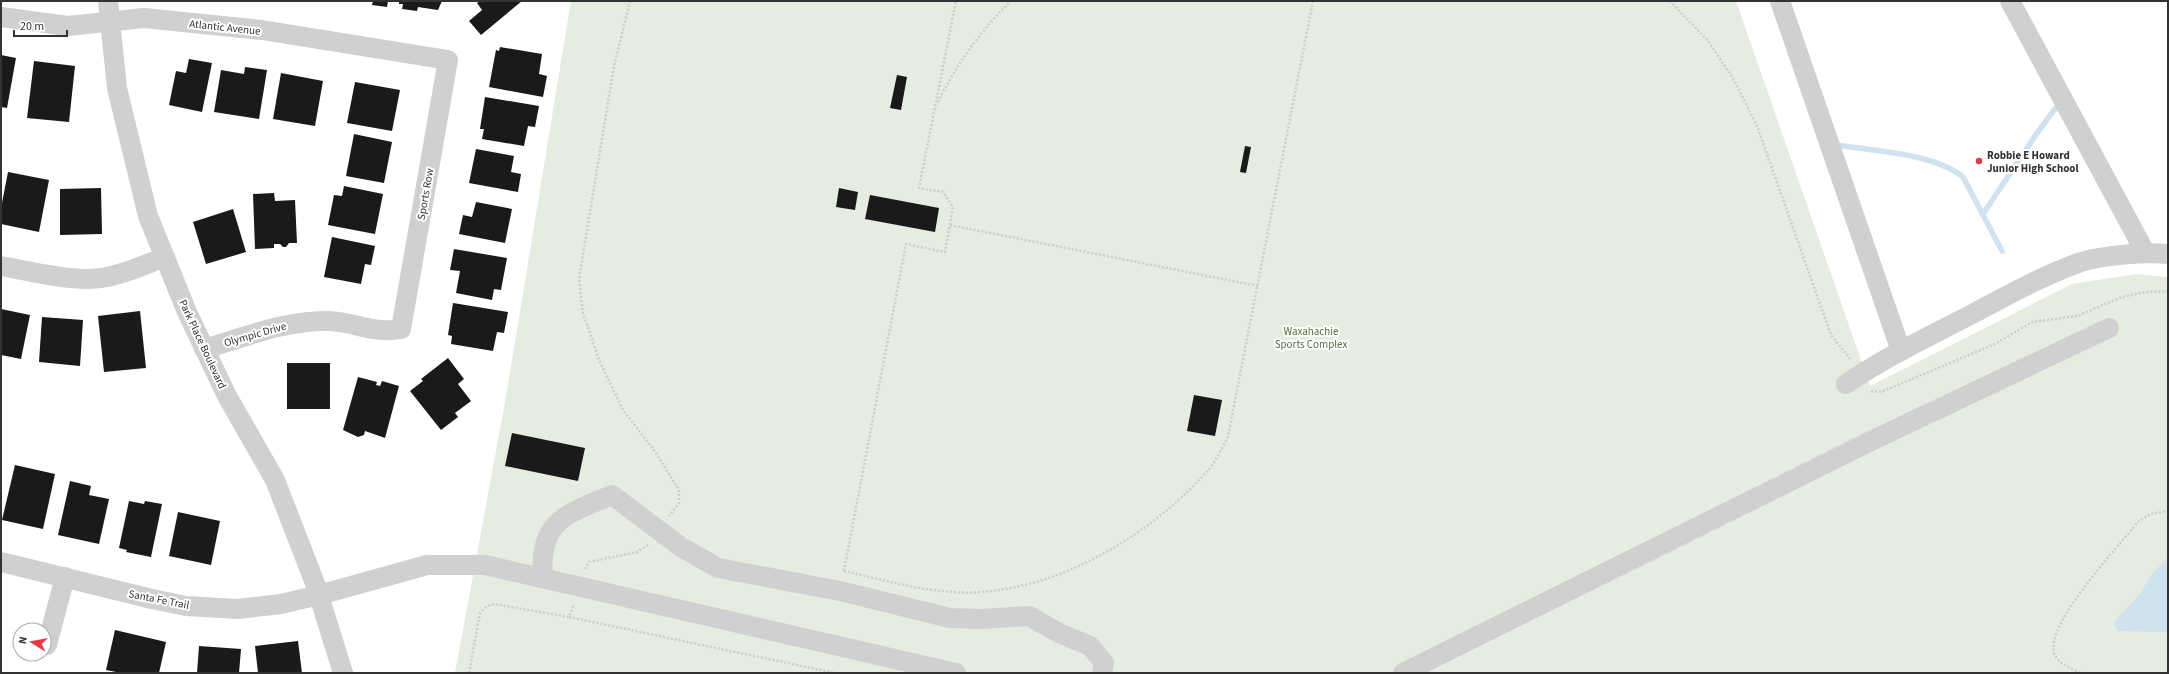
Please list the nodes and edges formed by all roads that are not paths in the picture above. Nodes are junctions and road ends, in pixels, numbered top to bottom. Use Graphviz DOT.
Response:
graph roads {
  1 [pos="108,1"];
  2 [pos="1780,1"];
  3 [pos="2010,1"];
  4 [pos="1,17"];
  5 [pos="110,21"];
  6 [pos="448,60"];
  7 [pos="2144,252"];
  8 [pos="2168,254"];
  9 [pos="165,257"];
  10 [pos="1,266"];
  11 [pos="2109,328"];
  12 [pos="401,329"];
  13 [pos="204,349"];
  14 [pos="1901,351"];
  15 [pos="1852,380"];
  16 [pos="1,562"];
  17 [pos="65,577"];
  18 [pos="543,578"];
  19 [pos="319,595"];
  20 [pos="52,630"];
  21 [pos="343,673"];
  22 [pos="956,673"];
  23 [pos="1102,673"];
  24 [pos="1403,673"];
  1 -- 5 [label="street, Park Place Boulevard"];
  2 -- 14 [label="street"];
  3 -- 7 [label="street"];
  4 -- 5 [label="street, Atlantic Avenue"];
  5 -- 6 [label="street, Atlantic Avenue"];
  5 -- 9 [label="street, Park Place Boulevard"];
  6 -- 12 [label="street, Sports Row"];
  7 -- 8 [label="street"];
  7 -- 14 [label="street"];
  9 -- 10 [label="street"];
  9 -- 13 [label="street, Park Place Boulevard"];
  11 -- 24 [label="street"];
  12 -- 13 [label="street, Olympic Drive"];
  13 -- 19 [label="street, Park Place Boulevard"];
  14 -- 15 [label="street"];
  16 -- 17 [label="street, Santa Fe Trail"];
  17 -- 19 [label="street, Santa Fe Trail"];
  17 -- 20 [label="street"];
  18 -- 19 [label="street, Santa Fe Trail"];
  18 -- 22 [label="street, Santa Fe Trail"];
  18 -- 23 [label="street"];
  19 -- 21 [label="street, Park Place Boulevard"];
}
